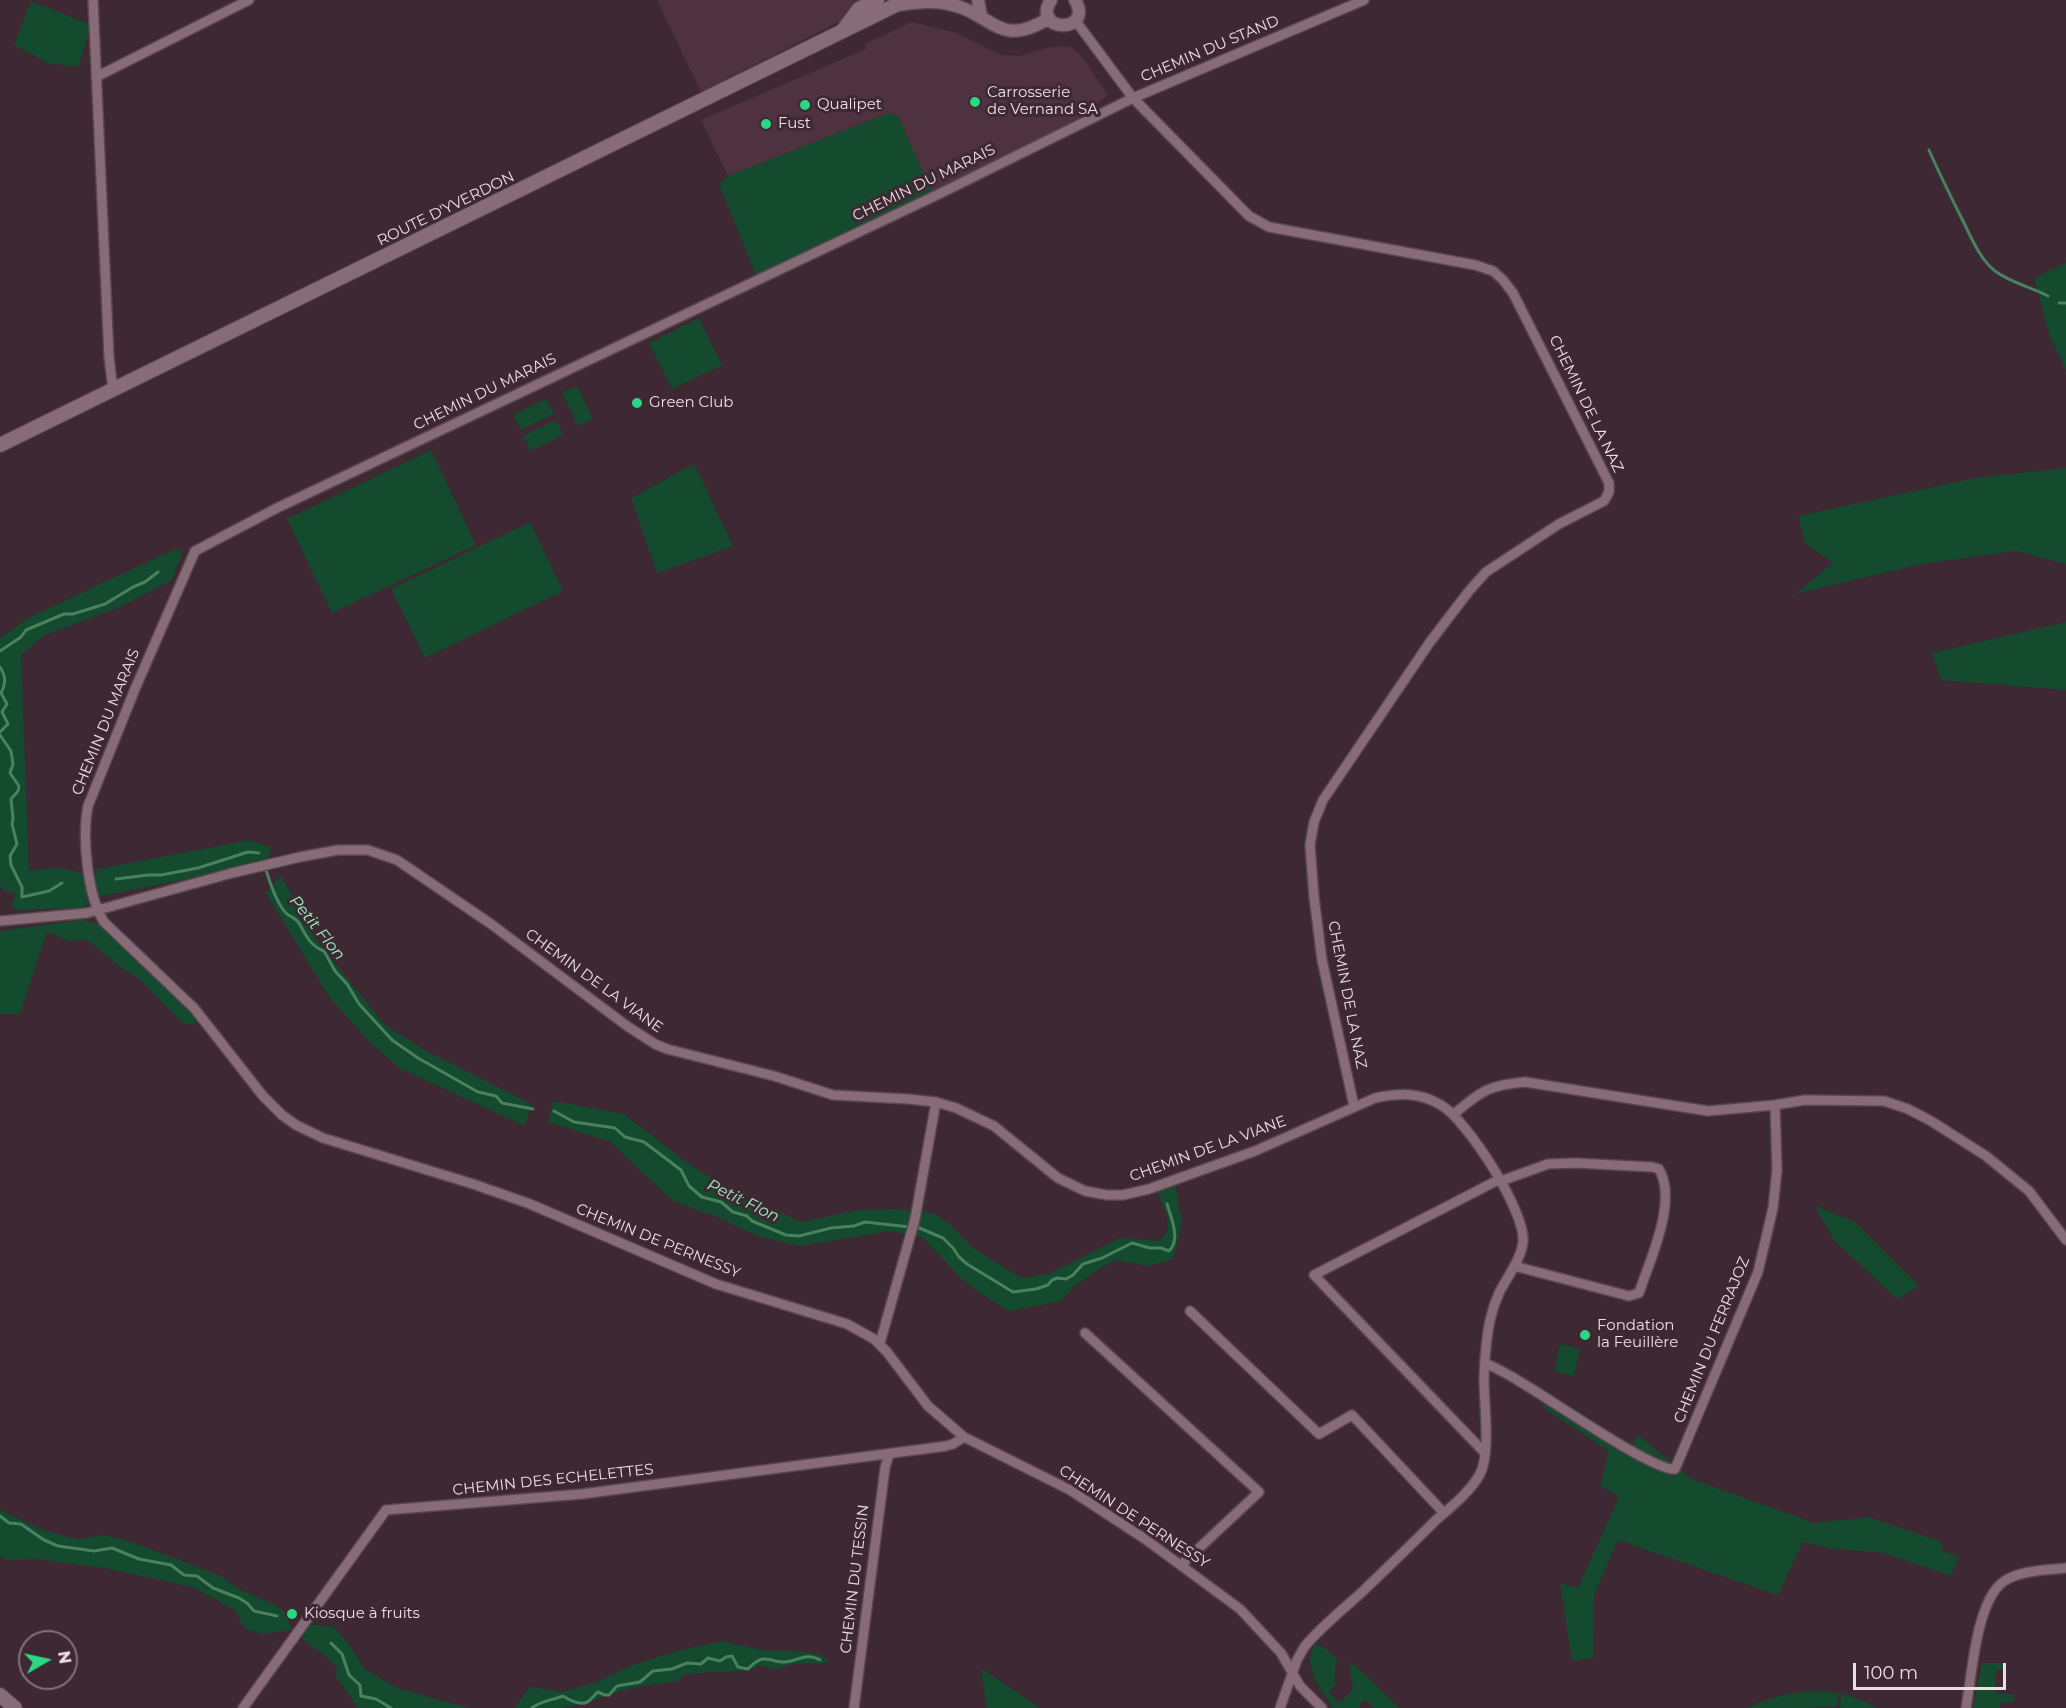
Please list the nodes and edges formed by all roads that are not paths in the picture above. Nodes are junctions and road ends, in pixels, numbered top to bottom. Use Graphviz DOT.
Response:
graph roads {
  1 [pos="93,0"];
  2 [pos="249,0"];
  3 [pos="877,0"];
  4 [pos="978,0"];
  5 [pos="1051,0"];
  6 [pos="1075,0"];
  7 [pos="1364,0"];
  8 [pos="902,2"];
  9 [pos="981,16"];
  10 [pos="1049,18"];
  11 [pos="1076,20"];
  12 [pos="843,31"];
  13 [pos="96,77"];
  14 [pos="1133,98"];
  15 [pos="113,390"];
  16 [pos="0,445"];
  17 [pos="97,909"];
  18 [pos="0,921"];
  19 [pos="936,1102"];
  20 [pos="1775,1105"];
  21 [pos="1354,1106"];
  22 [pos="1454,1114"];
  23 [pos="1500,1180"];
  24 [pos="2066,1240"];
  25 [pos="1514,1266"];
  26 [pos="1190,1311"];
  27 [pos="1085,1332"];
  28 [pos="880,1343"];
  29 [pos="1485,1363"];
  30 [pos="964,1437"];
  31 [pos="1485,1453"];
  32 [pos="888,1454"];
  33 [pos="1444,1513"];
  34 [pos="1181,1565"];
  35 [pos="2066,1568"];
  36 [pos="1293,1676"];
  37 [pos="0,1695"];
  38 [pos="15,1708"];
  39 [pos="243,1708"];
  40 [pos="854,1708"];
  41 [pos="1280,1708"];
  42 [pos="1322,1708"];
  43 [pos="1966,1708"];
  1 -- 13 [label="street"];
  2 -- 13 [label="street"];
  3 -- 12 [label="main road"];
  4 -- 9 [label="street"];
  5 -- 10 [label="street"];
  6 -- 11 [label="street"];
  7 -- 14 [label="street, CHEMIN DU STAND"];
  8 -- 9 [label="street"];
  8 -- 12 [label="main road, ROUTE D'YVERDON"];
  9 -- 10 [label="street"];
  10 -- 11 [label="street"];
  11 -- 14 [label="street, CHEMIN DE LA NAZ"];
  12 -- 15 [label="main road, ROUTE D'YVERDON"];
  13 -- 15 [label="street"];
  14 -- 17 [label="street, CHEMIN DU MARAIS"];
  14 -- 21 [label="street, CHEMIN DE LA NAZ"];
  15 -- 16 [label="main road, ROUTE D'YVERDON"];
  17 -- 18 [label="street, CHEMIN DE LA VIANE"];
  17 -- 19 [label="street, CHEMIN DE LA VIANE"];
  17 -- 28 [label="street, CHEMIN DE PERNESSY"];
  19 -- 21 [label="street, CHEMIN DE LA VIANE"];
  19 -- 28 [label="street"];
  20 -- 22 [label="street"];
  20 -- 24 [label="street"];
  20 -- 29 [label="street, CHEMIN DU FERRAJOZ"];
  21 -- 22 [label="street, CHEMIN DE LA VIANE"];
  22 -- 23 [label="street, CHEMIN DE LA VIANE"];
  23 -- 25 [label="street, CHEMIN DE LA VIANE"];
  23 -- 25 [label="street"];
  23 -- 31 [label="street"];
  25 -- 29 [label="street, CHEMIN DE LA VIANE"];
  26 -- 33 [label="street"];
  27 -- 34 [label="street"];
  28 -- 30 [label="street, CHEMIN DE PERNESSY"];
  29 -- 31 [label="street, CHEMIN DE LA VIANE"];
  30 -- 32 [label="street, CHEMIN DES ECHELETTES"];
  30 -- 34 [label="street, CHEMIN DE PERNESSY"];
  31 -- 33 [label="street, CHEMIN DE LA VIANE"];
  32 -- 39 [label="street, CHEMIN DES ECHELETTES"];
  32 -- 40 [label="street, CHEMIN DU TESSIN"];
  33 -- 36 [label="street, CHEMIN DE LA VIANE"];
  34 -- 36 [label="street, CHEMIN DE PERNESSY"];
  35 -- 43 [label="street"];
  36 -- 41 [label="street, CHEMIN DE LA VIANE"];
  36 -- 42 [label="street, CHEMIN DE PERNESSY"];
  37 -- 38 [label="main road"];
}
